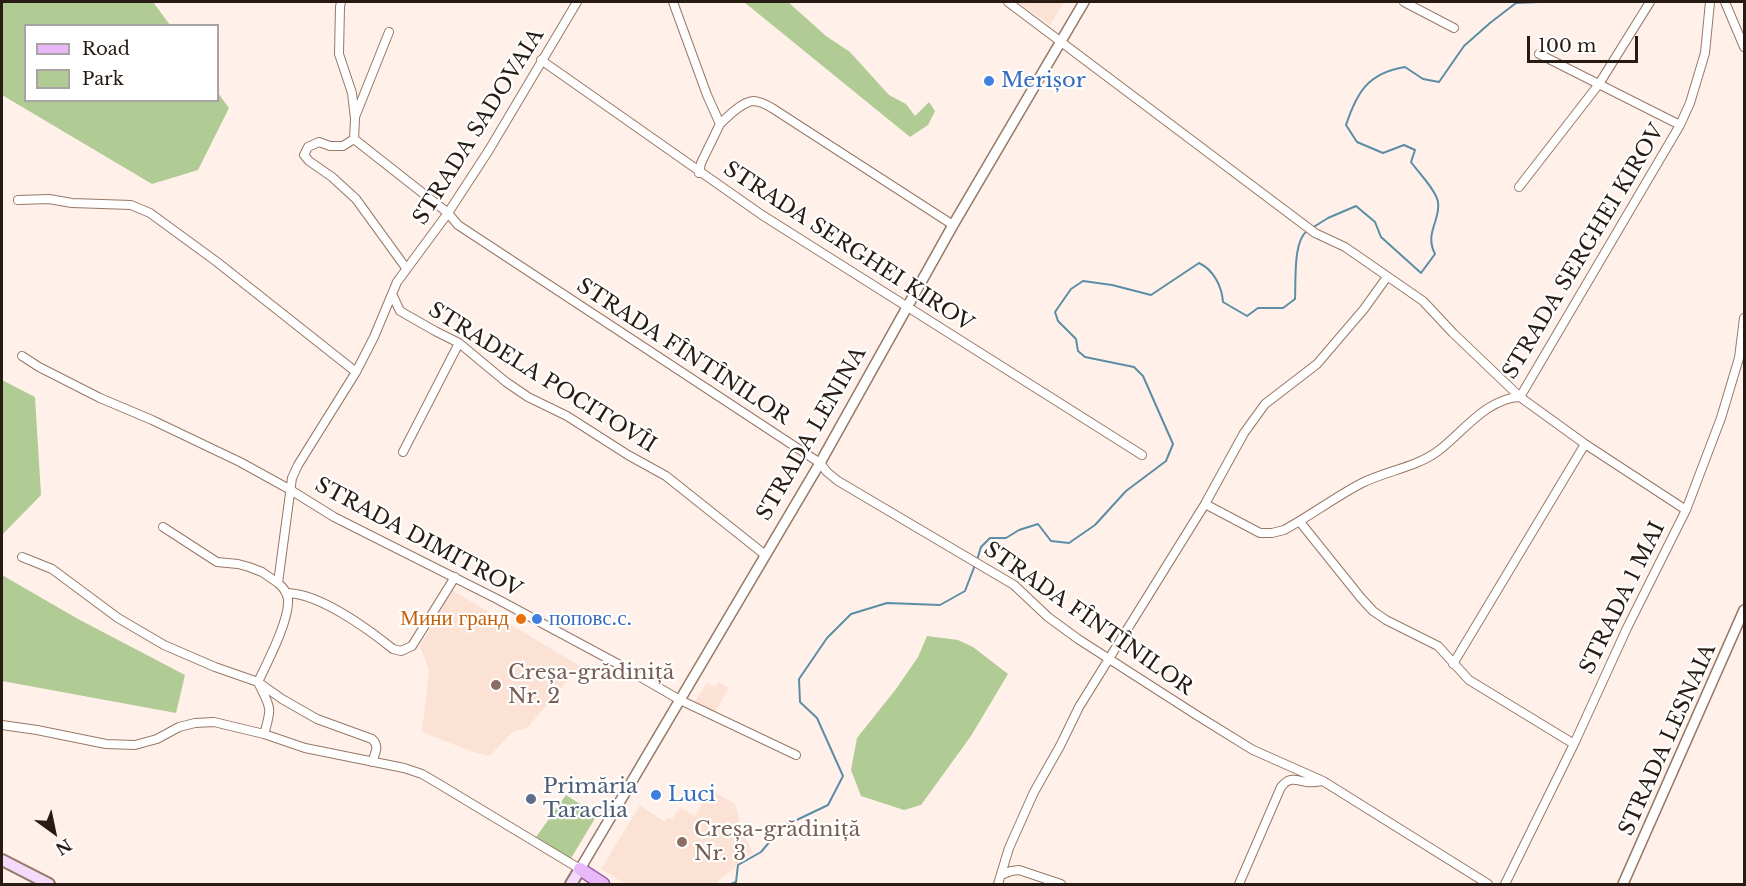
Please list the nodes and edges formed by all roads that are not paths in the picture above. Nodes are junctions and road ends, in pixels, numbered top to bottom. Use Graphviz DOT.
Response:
graph roads {
  1 [pos="341,2"];
  2 [pos="577,2"];
  3 [pos="673,2"];
  4 [pos="1008,2"];
  5 [pos="1084,2"];
  6 [pos="1404,2"];
  7 [pos="1650,2"];
  8 [pos="1710,2"];
  9 [pos="1725,2"];
  10 [pos="1454,28"];
  11 [pos="389,32"];
  12 [pos="1061,42"];
  13 [pos="1744,47"];
  14 [pos="1539,54"];
  15 [pos="541,60"];
  16 [pos="1599,84"];
  17 [pos="355,119"];
  18 [pos="720,124"];
  19 [pos="1680,125"];
  20 [pos="354,139"];
  21 [pos="699,173"];
  22 [pos="1519,188"];
  23 [pos="18,200"];
  24 [pos="448,213"];
  25 [pos="953,225"];
  26 [pos="406,268"];
  27 [pos="1387,277"];
  28 [pos="392,294"];
  29 [pos="908,308"];
  30 [pos="1744,318"];
  31 [pos="459,343"];
  32 [pos="22,356"];
  33 [pos="356,372"];
  34 [pos="1520,397"];
  35 [pos="1585,444"];
  36 [pos="403,452"];
  37 [pos="1142,455"];
  38 [pos="820,463"];
  39 [pos="289,489"];
  40 [pos="1205,504"];
  41 [pos="1686,510"];
  42 [pos="1300,522"];
  43 [pos="163,527"];
  44 [pos="764,554"];
  45 [pos="22,557"];
  46 [pos="455,577"];
  47 [pos="278,583"];
  48 [pos="286,593"];
  49 [pos="1744,610"];
  50 [pos="1108,658"];
  51 [pos="1453,664"];
  52 [pos="258,682"];
  53 [pos="680,700"];
  54 [pos="2,725"];
  55 [pos="264,734"];
  56 [pos="1574,744"];
  57 [pos="796,755"];
  58 [pos="372,762"];
  59 [pos="1323,781"];
  60 [pos="2,860"];
  61 [pos="580,869"];
  62 [pos="1001,875"];
  63 [pos="49,885"];
  64 [pos="571,885"];
  65 [pos="603,885"];
  66 [pos="998,885"];
  67 [pos="1061,885"];
  68 [pos="1239,885"];
  69 [pos="1488,885"];
  70 [pos="1505,885"];
  71 [pos="1623,885"];
  1 -- 17 [label="street"];
  2 -- 15 [label="street, STRADA SADOVAIA"];
  3 -- 18 [label="street"];
  4 -- 12 [label="street"];
  5 -- 12 [label="street, STRADA LENINA"];
  6 -- 10 [label="street"];
  7 -- 16 [label="street"];
  8 -- 19 [label="street, STRADA SERGHEI KIROV"];
  9 -- 13 [label="street"];
  11 -- 17 [label="street"];
  12 -- 25 [label="street, STRADA LENINA"];
  12 -- 27 [label="street"];
  14 -- 16 [label="street"];
  15 -- 21 [label="street, STRADA SERGHEI KIROV"];
  15 -- 24 [label="street, STRADA SADOVAIA"];
  16 -- 19 [label="street"];
  16 -- 22 [label="street"];
  17 -- 20 [label="street"];
  18 -- 21 [label="street"];
  18 -- 25 [label="street"];
  19 -- 34 [label="street, STRADA SERGHEI KIROV"];
  20 -- 24 [label="street, STRADA FÎNTÎNILOR"];
  20 -- 26 [label="street"];
  21 -- 29 [label="street, STRADA SERGHEI KIROV"];
  23 -- 33 [label="street"];
  24 -- 26 [label="street, STRADA SADOVAIA"];
  24 -- 38 [label="street, STRADA FÎNTÎNILOR"];
  25 -- 29 [label="street, STRADA LENINA"];
  26 -- 28 [label="street, STRADA SADOVAIA"];
  27 -- 34 [label="street"];
  27 -- 40 [label="street"];
  28 -- 31 [label="street, STRADELA POCITOVÎI"];
  28 -- 33 [label="street, STRADA SADOVAIA"];
  29 -- 37 [label="street, STRADA SERGHEI KIROV"];
  29 -- 38 [label="street, STRADA LENINA"];
  30 -- 41 [label="street, STRADA 1 MAI"];
  31 -- 36 [label="street"];
  31 -- 44 [label="street, STRADELA POCITOVÎI"];
  32 -- 39 [label="street, STRADA DIMITROV"];
  33 -- 39 [label="street, STRADA SADOVAIA"];
  34 -- 35 [label="street"];
  34 -- 42 [label="street, STRADA SERGHEI KIROV"];
  35 -- 41 [label="street"];
  35 -- 51 [label="street"];
  38 -- 44 [label="street, STRADA LENINA"];
  38 -- 50 [label="street, STRADA FÎNTÎNILOR"];
  39 -- 46 [label="street, STRADA DIMITROV"];
  39 -- 47 [label="street, STRADA SADOVAIA"];
  40 -- 42 [label="street, STRADA SERGHEI KIROV"];
  40 -- 50 [label="street"];
  41 -- 56 [label="street, STRADA 1 MAI"];
  42 -- 51 [label="street"];
  43 -- 47 [label="street"];
  44 -- 53 [label="street, STRADA LENINA"];
  45 -- 52 [label="street"];
  46 -- 48 [label="street"];
  46 -- 53 [label="street, STRADA DIMITROV"];
  47 -- 48 [label="street"];
  48 -- 52 [label="street"];
  49 -- 71 [label="street, STRADA LESNAIA"];
  50 -- 59 [label="street, STRADA FÎNTÎNILOR"];
  50 -- 62 [label="street"];
  51 -- 56 [label="street"];
  52 -- 55 [label="street"];
  52 -- 58 [label="street"];
  53 -- 57 [label="street, STRADA DIMITROV"];
  53 -- 61 [label="street, STRADA LENINA"];
  54 -- 55 [label="street"];
  55 -- 58 [label="street"];
  56 -- 70 [label="street, STRADA 1 MAI"];
  58 -- 61 [label="street"];
  59 -- 68 [label="street"];
  59 -- 69 [label="street, STRADA FÎNTÎNILOR"];
  60 -- 63 [label="main road"];
  61 -- 64 [label="main road, STRADA LENINA"];
  61 -- 65 [label="main road"];
  62 -- 66 [label="street"];
  62 -- 67 [label="street"];
}
